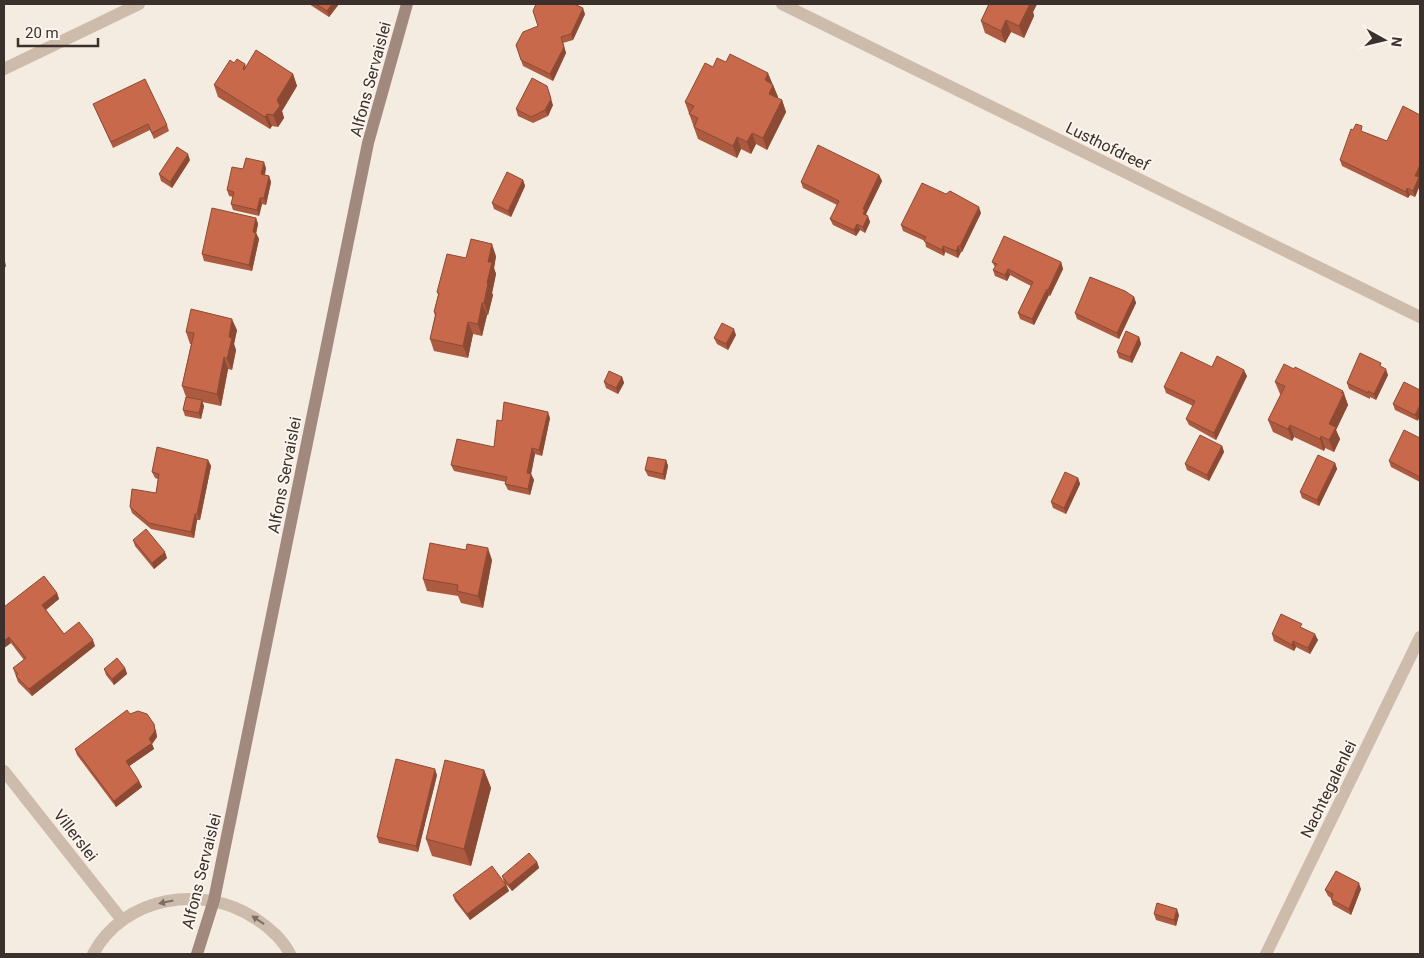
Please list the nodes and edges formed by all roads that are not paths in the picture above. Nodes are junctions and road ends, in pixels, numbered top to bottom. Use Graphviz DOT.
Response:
graph roads {
  1 [pos="139,4"];
  2 [pos="407,4"];
  3 [pos="782,4"];
  4 [pos="4,69"];
  5 [pos="1420,317"];
  6 [pos="1420,637"];
  7 [pos="4,771"];
  8 [pos="214,900"];
  9 [pos="122,920"];
  10 [pos="93,954"];
  11 [pos="197,954"];
  12 [pos="290,954"];
  13 [pos="1266,954"];
  1 -- 4 [label="street"];
  2 -- 8 [label="street, Alfons Servaislei"];
  3 -- 5 [label="street, Lusthofdreef"];
  6 -- 13 [label="street, Nachtegalenlei"];
  7 -- 9 [label="street, Villerslei"];
  8 -- 9 [label="street, one-way"];
  8 -- 11 [label="street, Alfons Servaislei"];
  12 -- 8 [label="street, one-way"];
  9 -- 10 [label="street"];
}
